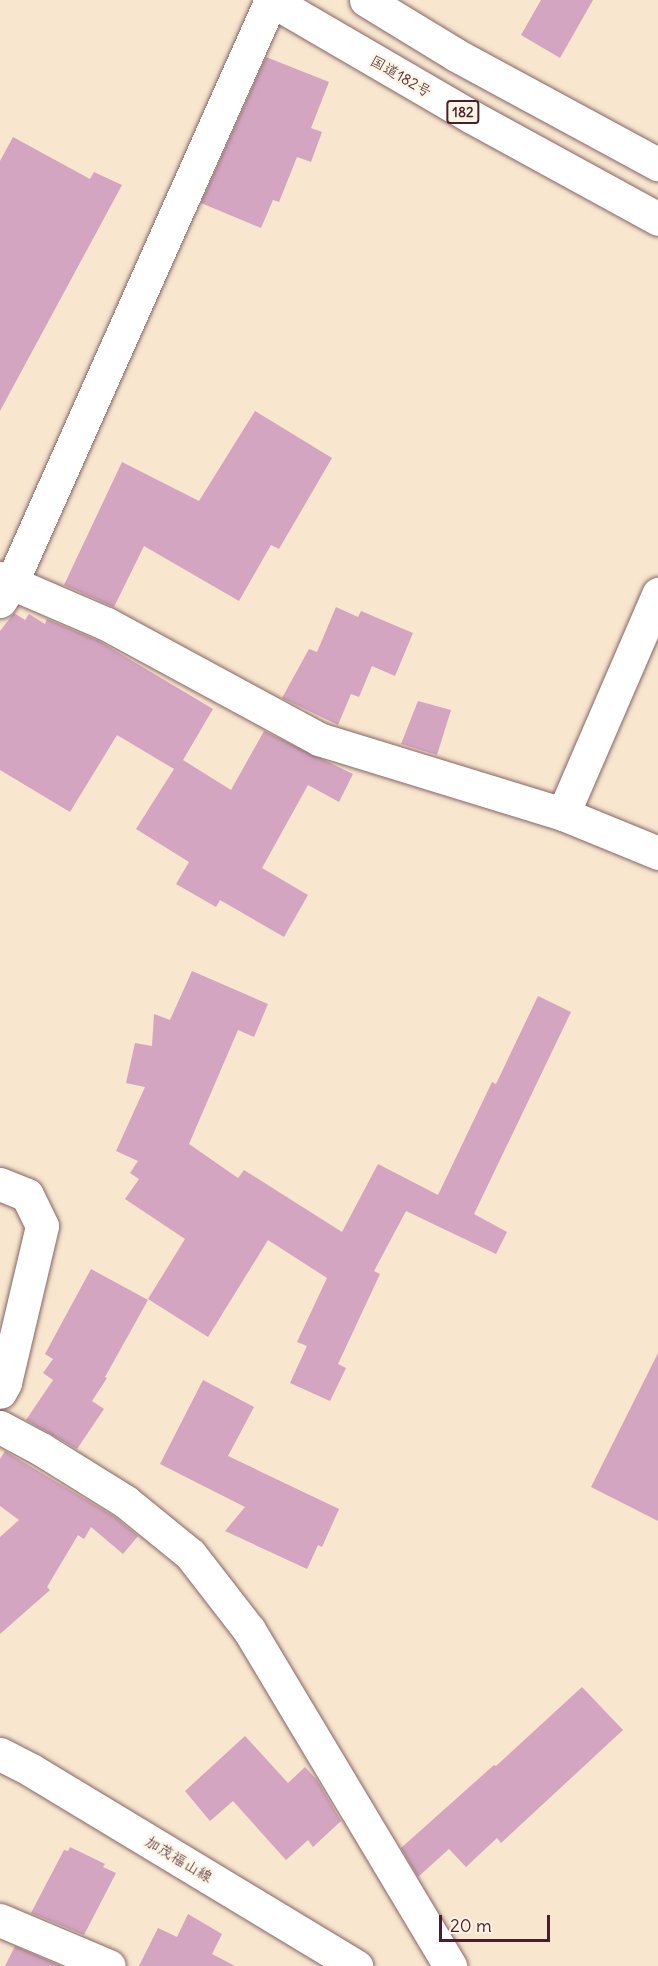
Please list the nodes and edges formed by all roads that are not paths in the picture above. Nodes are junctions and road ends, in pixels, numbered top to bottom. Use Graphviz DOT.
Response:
graph roads {
  1 [pos="271,0"];
  2 [pos="366,0"];
  3 [pos="658,164"];
  4 [pos="658,219"];
  5 [pos="4,587"];
  6 [pos="658,594"];
  7 [pos="647,649"];
  8 [pos="563,814"];
  9 [pos="658,853"];
  10 [pos="0,1184"];
  11 [pos="0,1392"];
  12 [pos="0,1427"];
  13 [pos="0,1754"];
  14 [pos="0,1920"];
  15 [pos="109,1966"];
  16 [pos="356,1966"];
  17 [pos="450,1966"];
  1 -- 4 [label="main road, 国道182号 / 182"];
  1 -- 5 [label="main road"];
  2 -- 3 [label="main road"];
  5 -- 8 [label="main road"];
  6 -- 7 [label="main road"];
  7 -- 8 [label="main road"];
  8 -- 9 [label="main road"];
  10 -- 11 [label="main road"];
  12 -- 17 [label="main road"];
  13 -- 16 [label="main road, 加茂福山線"];
  14 -- 15 [label="main road"];
}
